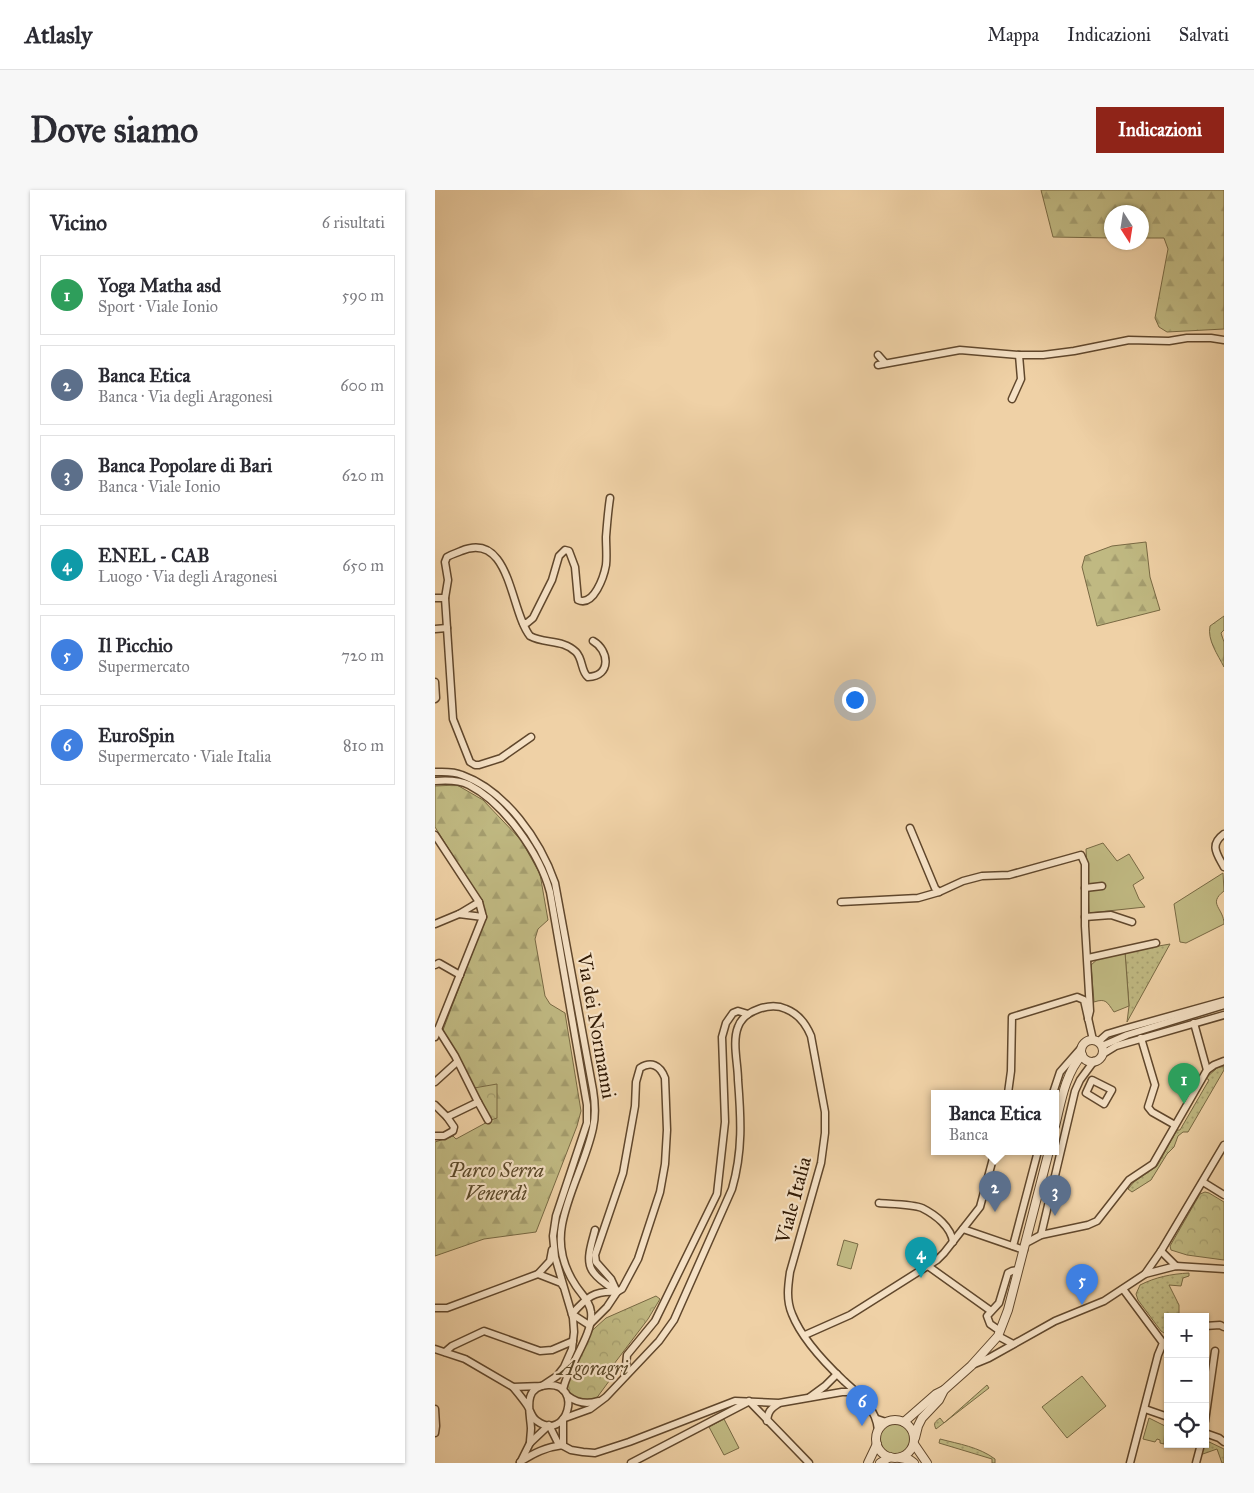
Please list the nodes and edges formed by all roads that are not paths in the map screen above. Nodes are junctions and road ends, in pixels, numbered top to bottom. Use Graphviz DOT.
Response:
graph roads {
  1 [pos="1224,340"];
  2 [pos="1019,355"];
  3 [pos="878,356"];
  4 [pos="885,363"];
  5 [pos="878,365"];
  6 [pos="1012,399"];
  7 [pos="610,498"];
  8 [pos="435,598"];
  9 [pos="445,598"];
  10 [pos="523,623"];
  11 [pos="447,628"];
  12 [pos="435,629"];
  13 [pos="593,641"];
  14 [pos="435,682"];
  15 [pos="435,699"];
  16 [pos="531,737"];
  17 [pos="435,772"];
  18 [pos="435,781"];
  19 [pos="910,828"];
  20 [pos="1224,834"];
  21 [pos="435,836"];
  22 [pos="438,845"];
  23 [pos="1224,867"];
  24 [pos="1102,886"];
  25 [pos="1085,888"];
  26 [pos="939,892"];
  27 [pos="479,902"];
  28 [pos="841,902"];
  29 [pos="459,914"];
  30 [pos="483,917"];
  31 [pos="1085,917"];
  32 [pos="1131,922"];
  33 [pos="435,924"];
  34 [pos="1156,943"];
  35 [pos="1088,958"];
  36 [pos="435,965"];
  37 [pos="460,975"];
  38 [pos="1224,1001"];
  39 [pos="1224,1006"];
  40 [pos="748,1014"];
  41 [pos="1224,1015"];
  42 [pos="1088,1019"];
  43 [pos="1194,1023"];
  44 [pos="438,1029"];
  45 [pos="435,1037"];
  46 [pos="1141,1038"];
  47 [pos="1099,1045"];
  48 [pos="1080,1053"];
  49 [pos="1094,1061"];
  50 [pos="457,1062"];
  51 [pos="1224,1062"];
  52 [pos="1063,1067"];
  53 [pos="1207,1070"];
  54 [pos="1070,1074"];
  55 [pos="435,1082"];
  56 [pos="1008,1090"];
  57 [pos="1054,1090"];
  58 [pos="478,1102"];
  59 [pos="435,1105"];
  60 [pos="1059,1111"];
  61 [pos="447,1117"];
  62 [pos="488,1120"];
  63 [pos="1175,1125"];
  64 [pos="435,1136"];
  65 [pos="1224,1145"];
  66 [pos="994,1155"];
  67 [pos="1037,1155"];
  68 [pos="1048,1155"];
  69 [pos="1203,1182"];
  70 [pos="1224,1195"];
  71 [pos="879,1203"];
  72 [pos="975,1215"];
  73 [pos="963,1229"];
  74 [pos="595,1230"];
  75 [pos="977,1234"];
  76 [pos="1041,1235"];
  77 [pos="953,1242"];
  78 [pos="553,1246"];
  79 [pos="1013,1246"];
  80 [pos="1025,1246"];
  81 [pos="1161,1251"];
  82 [pos="927,1266"];
  83 [pos="1176,1266"];
  84 [pos="1224,1269"];
  85 [pos="1018,1270"];
  86 [pos="538,1274"];
  87 [pos="1145,1274"];
  88 [pos="565,1289"];
  89 [pos="1123,1289"];
  90 [pos="617,1292"];
  91 [pos="585,1298"];
  92 [pos="435,1308"];
  93 [pos="991,1311"];
  94 [pos="572,1314"];
  95 [pos="589,1325"];
  96 [pos="1209,1326"];
  97 [pos="1224,1327"];
  98 [pos="999,1334"];
  99 [pos="805,1335"];
  100 [pos="573,1341"];
  101 [pos="1164,1341"];
  102 [pos="1013,1344"];
  103 [pos="1164,1344"];
  104 [pos="435,1349"];
  105 [pos="1215,1351"];
  106 [pos="445,1352"];
  107 [pos="971,1366"];
  108 [pos="837,1374"];
  109 [pos="625,1376"];
  110 [pos="542,1386"];
  111 [pos="513,1387"];
  112 [pos="944,1390"];
  113 [pos="857,1392"];
  114 [pos="565,1393"];
  115 [pos="809,1398"];
  116 [pos="601,1400"];
  117 [pos="749,1401"];
  118 [pos="779,1403"];
  119 [pos="1208,1403"];
  120 [pos="528,1406"];
  121 [pos="435,1409"];
  122 [pos="1145,1409"];
  123 [pos="1164,1416"];
  124 [pos="564,1418"];
  125 [pos="877,1420"];
  126 [pos="767,1421"];
  127 [pos="887,1422"];
  128 [pos="904,1422"];
  129 [pos="549,1425"];
  130 [pos="878,1430"];
  131 [pos="435,1433"];
  132 [pos="1209,1434"];
  133 [pos="914,1441"];
  134 [pos="1224,1442"];
  135 [pos="529,1443"];
  136 [pos="877,1444"];
  137 [pos="563,1445"];
  138 [pos="1200,1448"];
  139 [pos="894,1458"];
  140 [pos="520,1462"];
  141 [pos="631,1463"];
  142 [pos="809,1463"];
  143 [pos="868,1463"];
  144 [pos="880,1463"];
  145 [pos="914,1463"];
  146 [pos="927,1463"];
  147 [pos="1130,1463"];
  148 [pos="1196,1463"];
  1 -- 2 [label="street"];
  2 -- 4 [label="street"];
  2 -- 6 [label="street"];
  3 -- 4 [label="street"];
  4 -- 5 [label="street"];
  7 -- 10 [label="street"];
  8 -- 9 [label="street"];
  9 -- 10 [label="street"];
  9 -- 11 [label="street"];
  10 -- 13 [label="street"];
  11 -- 12 [label="street"];
  11 -- 16 [label="street"];
  14 -- 15 [label="street"];
  17 -- 91 [label="street, Via dei Normanni"];
  18 -- 78 [label="street, Via dei Normanni"];
  19 -- 26 [label="street"];
  20 -- 23 [label="street"];
  21 -- 22 [label="street"];
  22 -- 27 [label="street"];
  24 -- 25 [label="street"];
  25 -- 26 [label="street"];
  25 -- 31 [label="street"];
  26 -- 28 [label="street"];
  27 -- 29 [label="street"];
  27 -- 30 [label="street"];
  29 -- 30 [label="street"];
  29 -- 33 [label="street"];
  30 -- 37 [label="street"];
  31 -- 32 [label="street"];
  31 -- 35 [label="street"];
  34 -- 35 [label="street"];
  35 -- 42 [label="street"];
  36 -- 37 [label="street"];
  37 -- 44 [label="street"];
  38 -- 47 [label="street"];
  39 -- 47 [label="street"];
  40 -- 99 [label="street, Viale Italia"];
  40 -- 109 [label="street"];
  40 -- 109 [label="street, Viale Italia"];
  41 -- 43 [label="street"];
  42 -- 47 [label="street"];
  42 -- 56 [label="street"];
  43 -- 46 [label="street"];
  43 -- 53 [label="street"];
  44 -- 45 [label="street"];
  44 -- 50 [label="street"];
  46 -- 47 [label="street"];
  46 -- 63 [label="street"];
  47 -- 48 [label="street"];
  47 -- 49 [label="street"];
  48 -- 49 [label="street"];
  48 -- 52 [label="street"];
  48 -- 54 [label="street"];
  49 -- 76 [label="street"];
  50 -- 55 [label="street"];
  50 -- 58 [label="street"];
  51 -- 53 [label="street"];
  52 -- 54 [label="street"];
  52 -- 57 [label="street"];
  53 -- 63 [label="street"];
  54 -- 60 [label="street"];
  58 -- 61 [label="street"];
  58 -- 62 [label="street"];
  59 -- 61 [label="street"];
  61 -- 64 [label="street"];
  63 -- 76 [label="street"];
  65 -- 69 [label="street"];
  66 -- 72 [label="street"];
  67 -- 79 [label="street"];
  68 -- 80 [label="street"];
  69 -- 70 [label="street"];
  69 -- 81 [label="street"];
  71 -- 77 [label="street"];
  72 -- 73 [label="street"];
  72 -- 75 [label="street"];
  73 -- 75 [label="street"];
  73 -- 77 [label="street"];
  74 -- 90 [label="street"];
  75 -- 79 [label="street"];
  76 -- 80 [label="street"];
  77 -- 82 [label="street"];
  78 -- 86 [label="street"];
  78 -- 88 [label="street, Via dei Normanni"];
  79 -- 80 [label="street"];
  80 -- 85 [label="street"];
  81 -- 83 [label="street"];
  81 -- 87 [label="street"];
  82 -- 93 [label="street"];
  82 -- 99 [label="street"];
  83 -- 84 [label="street"];
  83 -- 87 [label="street"];
  85 -- 93 [label="street"];
  85 -- 98 [label="street"];
  86 -- 88 [label="street"];
  86 -- 92 [label="street"];
  87 -- 89 [label="street"];
  88 -- 94 [label="street, Via dei Normanni"];
  89 -- 101 [label="street"];
  89 -- 102 [label="street"];
  90 -- 90 [label="street"];
  90 -- 91 [label="street"];
  90 -- 95 [label="street"];
  91 -- 94 [label="street"];
  91 -- 95 [label="street, Via dei Normanni"];
  93 -- 98 [label="street"];
  94 -- 95 [label="street"];
  94 -- 100 [label="street, Via dei Normanni"];
  95 -- 114 [label="street, Via dei Normanni"];
  96 -- 97 [label="street"];
  98 -- 102 [label="street"];
  98 -- 107 [label="street"];
  99 -- 108 [label="street, Viale Italia"];
  100 -- 106 [label="street"];
  100 -- 110 [label="street"];
  102 -- 107 [label="street"];
  103 -- 122 [label="street"];
  104 -- 106 [label="street"];
  105 -- 119 [label="street"];
  106 -- 111 [label="street"];
  107 -- 112 [label="street"];
  108 -- 113 [label="street, Viale Italia"];
  108 -- 115 [label="street"];
  109 -- 116 [label="street"];
  110 -- 111 [label="street"];
  110 -- 114 [label="street"];
  110 -- 120 [label="street"];
  111 -- 120 [label="street"];
  112 -- 128 [label="street"];
  112 -- 133 [label="street"];
  113 -- 115 [label="street"];
  113 -- 125 [label="street, Viale Italia"];
  114 -- 116 [label="street"];
  114 -- 124 [label="street"];
  115 -- 118 [label="street"];
  116 -- 124 [label="street"];
  117 -- 118 [label="street"];
  117 -- 126 [label="street"];
  117 -- 137 [label="street"];
  117 -- 141 [label="street"];
  118 -- 126 [label="street"];
  120 -- 129 [label="street"];
  120 -- 135 [label="street"];
  121 -- 131 [label="street"];
  122 -- 123 [label="street"];
  122 -- 147 [label="street"];
  124 -- 129 [label="street"];
  124 -- 137 [label="street"];
  125 -- 127 [label="street"];
  125 -- 130 [label="street, Viale Italia"];
  126 -- 142 [label="street"];
  127 -- 128 [label="street"];
  127 -- 130 [label="street"];
  128 -- 133 [label="street"];
  129 -- 135 [label="street"];
  129 -- 137 [label="street"];
  130 -- 136 [label="street"];
  132 -- 134 [label="street"];
  133 -- 139 [label="street"];
  133 -- 146 [label="street"];
  135 -- 140 [label="street"];
  136 -- 139 [label="street"];
  136 -- 143 [label="street"];
  137 -- 140 [label="street"];
  138 -- 148 [label="street"];
  139 -- 144 [label="street"];
  139 -- 145 [label="street"];
}
